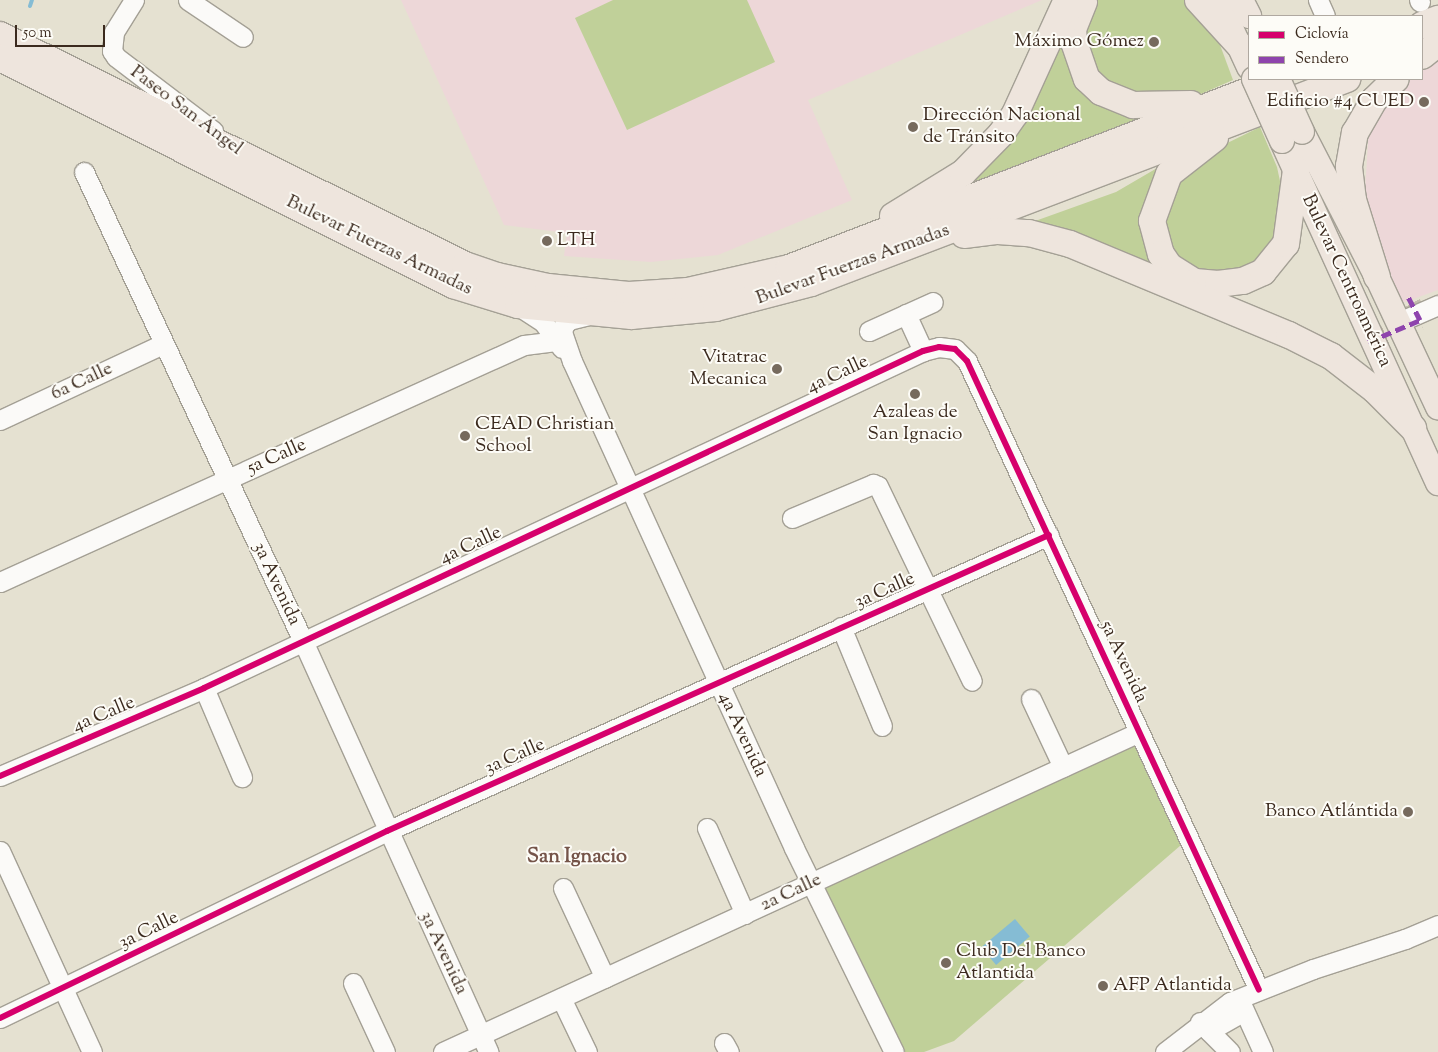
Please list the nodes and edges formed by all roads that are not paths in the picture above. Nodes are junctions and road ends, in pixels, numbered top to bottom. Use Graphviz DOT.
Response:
graph roads {
  1 [pos="134,0"];
  2 [pos="188,0"];
  3 [pos="1067,0"];
  4 [pos="1084,0"];
  5 [pos="1198,0"];
  6 [pos="1218,0"];
  7 [pos="1241,0"];
  8 [pos="1318,0"];
  9 [pos="1248,15"];
  10 [pos="1325,15"];
  11 [pos="0,35"];
  12 [pos="243,37"];
  13 [pos="119,61"];
  14 [pos="4,62"];
  15 [pos="1247,63"];
  16 [pos="1257,80"];
  17 [pos="1276,80"];
  18 [pos="1279,80"];
  19 [pos="1344,80"];
  20 [pos="1395,80"];
  21 [pos="100,87"];
  22 [pos="1212,103"];
  23 [pos="1236,122"];
  24 [pos="1292,137"];
  25 [pos="254,162"];
  26 [pos="1296,170"];
  27 [pos="84,172"];
  28 [pos="916,243"];
  29 [pos="835,252"];
  30 [pos="1377,277"];
  31 [pos="933,302"];
  32 [pos="518,305"];
  33 [pos="1438,305"];
  34 [pos="906,314"];
  35 [pos="594,315"];
  36 [pos="1399,322"];
  37 [pos="869,331"];
  38 [pos="556,341"];
  39 [pos="163,344"];
  40 [pos="955,349"];
  41 [pos="922,352"];
  42 [pos="572,361"];
  43 [pos="1438,407"];
  44 [pos="0,420"];
  45 [pos="1413,428"];
  46 [pos="227,480"];
  47 [pos="1438,483"];
  48 [pos="630,489"];
  49 [pos="792,518"];
  50 [pos="1049,535"];
  51 [pos="0,582"];
  52 [pos="927,589"];
  53 [pos="841,627"];
  54 [pos="303,641"];
  55 [pos="972,681"];
  56 [pos="718,682"];
  57 [pos="204,688"];
  58 [pos="1031,699"];
  59 [pos="882,726"];
  60 [pos="1139,732"];
  61 [pos="1063,767"];
  62 [pos="0,776"];
  63 [pos="242,777"];
  64 [pos="707,828"];
  65 [pos="387,831"];
  66 [pos="0,851"];
  67 [pos="812,883"];
  68 [pos="563,888"];
  69 [pos="746,914"];
  70 [pos="1438,926"];
  71 [pos="605,978"];
  72 [pos="353,983"];
  73 [pos="63,990"];
  74 [pos="1259,990"];
  75 [pos="561,998"];
  76 [pos="1242,1005"];
  77 [pos="0,1018"];
  78 [pos="1204,1027"];
  79 [pos="480,1035"];
  80 [pos="92,1052"];
  81 [pos="385,1052"];
  82 [pos="443,1052"];
  83 [pos="489,1052"];
  84 [pos="587,1052"];
  85 [pos="894,1052"];
  86 [pos="1165,1052"];
  87 [pos="1230,1052"];
  88 [pos="1263,1052"];
  1 -- 13 [label="street, Paseo San Ángel"];
  2 -- 12 [label="street"];
  3 -- 29 [label="highway"];
  4 -- 22 [label="highway"];
  5 -- 15 [label="highway"];
  6 -- 15 [label="main road, Bulevar Centroamérica"];
  7 -- 9 [label="main road"];
  8 -- 10 [label="street"];
  11 -- 21 [label="highway, Bulevar Fuerzas Armadas"];
  13 -- 21 [label="street, Paseo San Ángel"];
  13 -- 25 [label="street, Paseo San Ángel"];
  14 -- 32 [label="highway, Bulevar Fuerzas Armadas"];
  16 -- 24 [label="main road, Bulevar Centroamérica, bridge"];
  17 -- 22 [label="highway, Bulevar Fuerzas Armadas"];
  18 -- 24 [label="main road, Bulevar Centroamérica, bridge"];
  19 -- 23 [label="highway, Bulevar Fuerzas Armadas"];
  20 -- 30 [label="highway"];
  21 -- 25 [label="highway, Bulevar Fuerzas Armadas"];
  22 -- 29 [label="highway, Bulevar Fuerzas Armadas"];
  23 -- 26 [label="highway"];
  23 -- 28 [label="highway, Bulevar Fuerzas Armadas"];
  24 -- 26 [label="main road, Bulevar Centroamérica"];
  24 -- 30 [label="main road, Bulevar Centroamérica"];
  25 -- 29 [label="highway, Bulevar Fuerzas Armadas"];
  26 -- 45 [label="main road, Bulevar Centroamérica"];
  27 -- 39 [label="street, 3a Avenida"];
  28 -- 35 [label="highway, Bulevar Fuerzas Armadas"];
  28 -- 45 [label="highway"];
  30 -- 36 [label="main road, Bulevar Centroamérica"];
  31 -- 34 [label="street"];
  32 -- 35 [label="highway, Bulevar Fuerzas Armadas"];
  32 -- 38 [label="street, 4a Avenida"];
  33 -- 36 [label="street"];
  34 -- 37 [label="street"];
  34 -- 41 [label="street"];
  35 -- 42 [label="street, 4a Avenida"];
  36 -- 43 [label="main road, Bulevar Centroamérica"];
  38 -- 42 [label="street, 4a Avenida"];
  38 -- 46 [label="street, 5a Calle"];
  39 -- 44 [label="street, 6a Calle"];
  39 -- 46 [label="street, 3a Avenida"];
  40 -- 41 [label="street, 4a Calle"];
  40 -- 50 [label="street, 5a Avenida"];
  41 -- 48 [label="street, 4a Calle"];
  42 -- 48 [label="street, 4a Avenida"];
  45 -- 47 [label="main road, Bulevar Centroamérica"];
  46 -- 51 [label="street, 5a Calle"];
  46 -- 54 [label="street, 3a Avenida"];
  48 -- 54 [label="street, 4a Calle"];
  48 -- 56 [label="street, 4a Avenida"];
  49 -- 52 [label="street"];
  50 -- 52 [label="street, 3a Calle"];
  50 -- 60 [label="street, 5a Avenida"];
  52 -- 53 [label="street, 3a Calle"];
  52 -- 55 [label="street"];
  53 -- 56 [label="street, 3a Calle"];
  53 -- 59 [label="street"];
  54 -- 57 [label="street, 4a Calle"];
  54 -- 65 [label="street, 3a Avenida"];
  56 -- 65 [label="street, 3a Calle"];
  56 -- 67 [label="street, 4a Avenida"];
  57 -- 62 [label="street, 4a Calle"];
  57 -- 63 [label="street"];
  58 -- 61 [label="street"];
  60 -- 61 [label="street, 2a Calle"];
  60 -- 74 [label="street, 5a Avenida"];
  61 -- 67 [label="street, 2a Calle"];
  64 -- 69 [label="street"];
  65 -- 73 [label="street, 3a Calle"];
  65 -- 79 [label="street, 3a Avenida"];
  66 -- 73 [label="street"];
  67 -- 69 [label="street, 2a Calle"];
  67 -- 85 [label="street, 4a Avenida"];
  68 -- 71 [label="street"];
  69 -- 71 [label="street, 2a Calle"];
  70 -- 74 [label="street"];
  71 -- 75 [label="street, 2a Calle"];
  72 -- 81 [label="street"];
  73 -- 77 [label="street, 3a Calle"];
  73 -- 80 [label="street"];
  74 -- 76 [label="street"];
  75 -- 79 [label="street, 2a Calle"];
  75 -- 84 [label="street"];
  76 -- 78 [label="street"];
  76 -- 88 [label="street"];
  78 -- 86 [label="street"];
  78 -- 87 [label="street"];
  79 -- 82 [label="street, 2a Calle"];
  79 -- 83 [label="street, 3a Avenida"];
}
